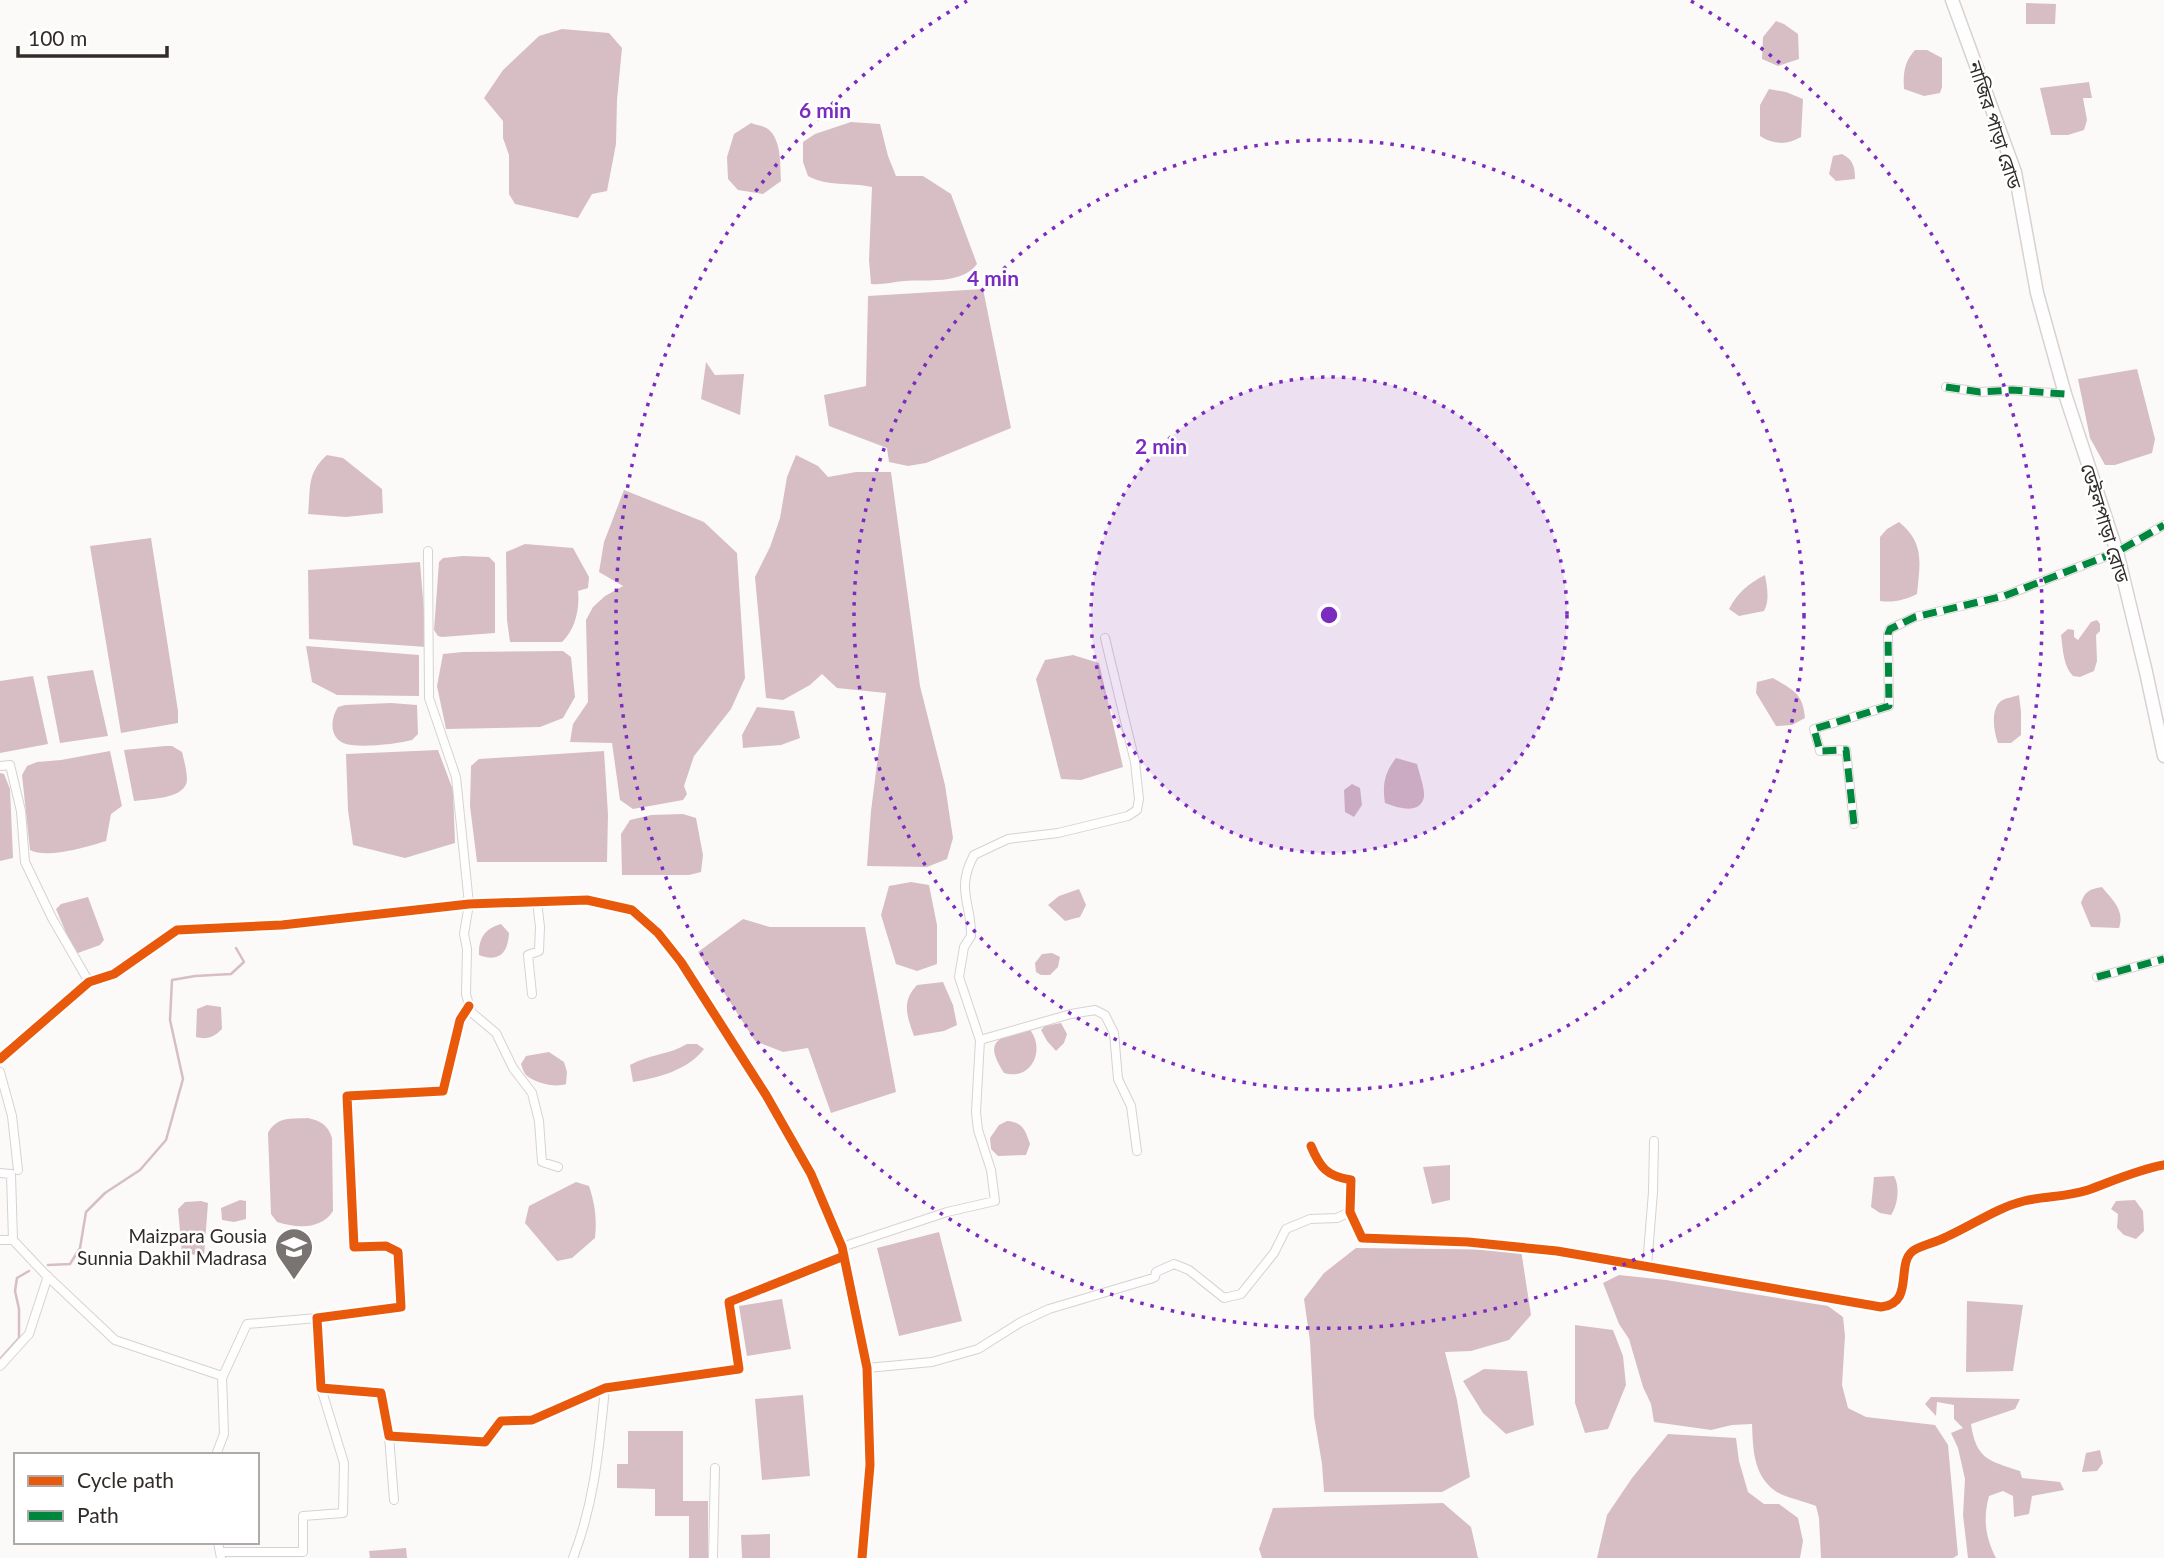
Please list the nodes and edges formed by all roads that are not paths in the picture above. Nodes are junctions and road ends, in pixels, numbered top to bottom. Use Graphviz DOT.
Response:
graph roads {
  1 [pos="1952,0"];
  2 [pos="2037,293"];
  3 [pos="1946,387"];
  4 [pos="2065,394"];
  5 [pos="2164,525"];
  6 [pos="428,551"];
  7 [pos="2117,552"];
  8 [pos="1105,638"];
  9 [pos="2164,756"];
  10 [pos="0,766"];
  11 [pos="1854,824"];
  12 [pos="537,901"];
  13 [pos="469,904"];
  14 [pos="2164,959"];
  15 [pos="2097,977"];
  16 [pos="89,982"];
  17 [pos="532,993"];
  18 [pos="469,1006"];
  19 [pos="980,1040"];
  20 [pos="0,1059"];
  21 [pos="0,1072"];
  22 [pos="1654,1140"];
  23 [pos="1311,1146"];
  24 [pos="1137,1151"];
  25 [pos="2164,1165"];
  26 [pos="558,1167"];
  27 [pos="18,1170"];
  28 [pos="0,1173"];
  29 [pos="1350,1212"];
  30 [pos="0,1240"];
  31 [pos="13,1240"];
  32 [pos="843,1251"];
  33 [pos="1647,1266"];
  34 [pos="48,1276"];
  35 [pos="317,1318"];
  36 [pos="0,1366"];
  37 [pos="867,1368"];
  38 [pos="222,1378"];
  39 [pos="321,1388"];
  40 [pos="605,1388"];
  41 [pos="389,1436"];
  42 [pos="217,1453"];
  43 [pos="715,1468"];
  44 [pos="394,1500"];
  45 [pos="221,1555"];
  46 [pos="573,1558"];
  47 [pos="713,1558"];
  48 [pos="862,1558"];
  1 -- 2 [label="main road, নাজির পাড়া রোড"];
  2 -- 4 [label="main road, ডেইলপাড়া রোড"];
  3 -- 4 [label="street"];
  4 -- 7 [label="main road, ডেইলপাড়া রোড"];
  5 -- 7 [label="street"];
  6 -- 13 [label="street"];
  7 -- 9 [label="main road, ডেইলপাড়া রোড"];
  7 -- 11 [label="street"];
  8 -- 19 [label="street"];
  10 -- 16 [label="street"];
  12 -- 13 [label="street"];
  12 -- 17 [label="street"];
  12 -- 32 [label="street"];
  13 -- 16 [label="street"];
  13 -- 18 [label="street"];
  14 -- 15 [label="street"];
  16 -- 20 [label="street"];
  18 -- 26 [label="street"];
  18 -- 35 [label="street"];
  19 -- 24 [label="street"];
  19 -- 32 [label="street"];
  21 -- 27 [label="street"];
  22 -- 33 [label="street"];
  23 -- 29 [label="street"];
  25 -- 33 [label="street"];
  28 -- 31 [label="street"];
  29 -- 33 [label="street"];
  29 -- 37 [label="street"];
  30 -- 31 [label="street"];
  31 -- 34 [label="street"];
  32 -- 37 [label="street"];
  32 -- 40 [label="street"];
  34 -- 36 [label="street"];
  34 -- 38 [label="street"];
  35 -- 38 [label="street"];
  35 -- 39 [label="street"];
  37 -- 48 [label="street"];
  38 -- 42 [label="street"];
  39 -- 41 [label="street"];
  39 -- 45 [label="street"];
  40 -- 41 [label="street"];
  40 -- 46 [label="street"];
  41 -- 44 [label="street"];
  43 -- 47 [label="street"];
}
